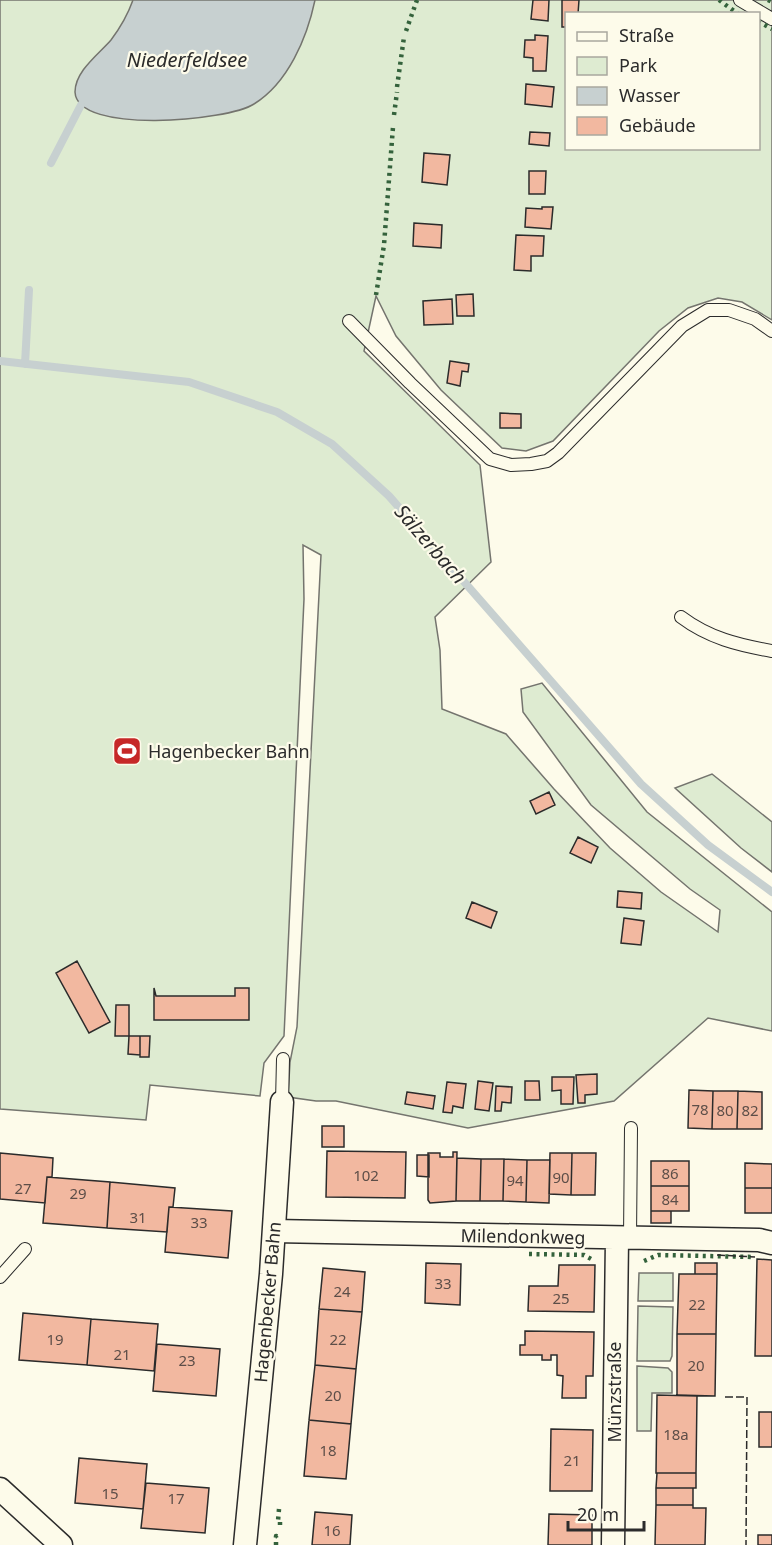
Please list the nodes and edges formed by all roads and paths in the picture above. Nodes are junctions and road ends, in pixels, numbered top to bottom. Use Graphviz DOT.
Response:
graph roads {
  1 [pos="740,0"];
  2 [pos="772,19"];
  3 [pos="349,321"];
  4 [pos="772,331"];
  5 [pos="681,617"];
  6 [pos="772,651"];
  7 [pos="283,1059"];
  8 [pos="282,1102"];
  9 [pos="631,1128"];
  10 [pos="274,1231"];
  11 [pos="623,1239"];
  12 [pos="772,1243"];
  13 [pos="25,1249"];
  14 [pos="0,1277"];
  15 [pos="0,1489"];
  16 [pos="62,1545"];
  17 [pos="245,1545"];
  18 [pos="613,1545"];
  1 -- 2 [label="lane"];
  3 -- 4 [label="lane"];
  5 -- 6 [label="lane"];
  7 -- 8 [label="lane, Hagenbecker Bahn"];
  8 -- 10 [label="street, Hagenbecker Bahn"];
  9 -- 11 [label="lane"];
  10 -- 11 [label="street, Milendonkweg"];
  10 -- 17 [label="street, Hagenbecker Bahn"];
  11 -- 12 [label="street, Milendonkweg"];
  11 -- 18 [label="street, Münzstraße"];
  13 -- 14 [label="lane"];
  15 -- 16 [label="street"];
}
